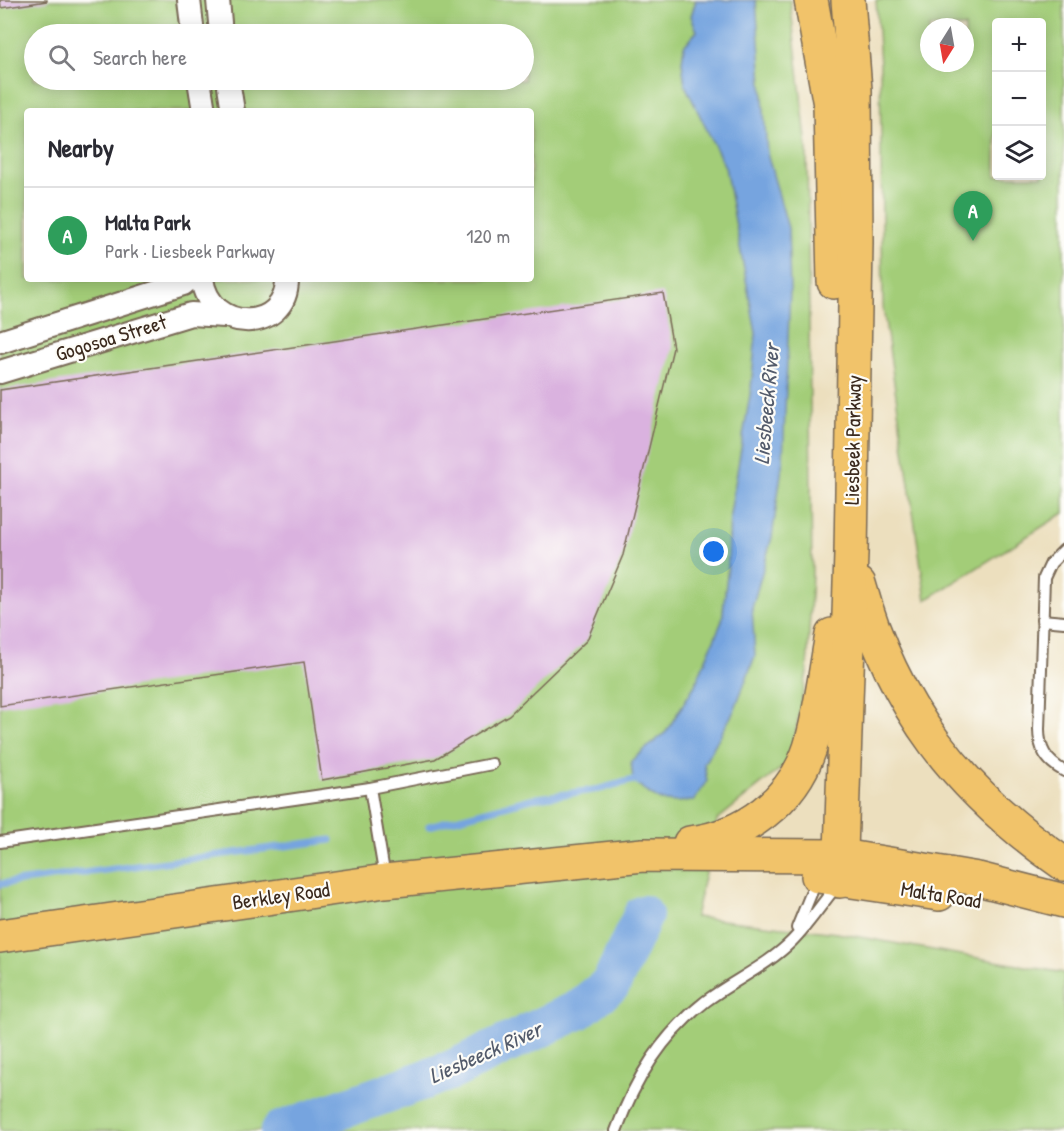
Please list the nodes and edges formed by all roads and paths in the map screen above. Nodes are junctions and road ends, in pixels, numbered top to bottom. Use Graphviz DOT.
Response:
graph roads {
  1 [pos="189,0"];
  2 [pos="218,0"];
  3 [pos="812,0"];
  4 [pos="848,0"];
  5 [pos="192,24"];
  6 [pos="220,24"];
  7 [pos="201,90"];
  8 [pos="230,90"];
  9 [pos="204,108"];
  10 [pos="233,108"];
  11 [pos="185,282"];
  12 [pos="203,282"];
  13 [pos="286,282"];
  14 [pos="225,316"];
  15 [pos="0,342"];
  16 [pos="0,372"];
  17 [pos="1064,550"];
  18 [pos="851,554"];
  19 [pos="1042,620"];
  20 [pos="1064,622"];
  21 [pos="832,635"];
  22 [pos="492,764"];
  23 [pos="1064,771"];
  24 [pos="370,788"];
  25 [pos="0,842"];
  26 [pos="643,855"];
  27 [pos="564,863"];
  28 [pos="1064,864"];
  29 [pos="831,867"];
  30 [pos="385,881"];
  31 [pos="1064,901"];
  32 [pos="1064,918"];
  33 [pos="0,936"];
  34 [pos="793,940"];
  35 [pos="616,1131"];
  1 -- 5 [label="street"];
  2 -- 6 [label="street"];
  3 -- 21 [label="main road, Liesbeek Parkway"];
  4 -- 18 [label="main road, Liesbeek Parkway"];
  7 -- 9 [label="street"];
  8 -- 10 [label="street"];
  11 -- 15 [label="street, Gogosoa Street"];
  12 -- 14 [label="street"];
  13 -- 14 [label="street, Gogosoa Street"];
  14 -- 16 [label="street, Gogosoa Street"];
  17 -- 19 [label="lane"];
  18 -- 28 [label="main road"];
  18 -- 29 [label="main road, Liesbeek Parkway"];
  19 -- 20 [label="lane"];
  19 -- 23 [label="lane"];
  21 -- 26 [label="main road"];
  21 -- 29 [label="main road, Liesbeek Parkway"];
  22 -- 24 [label="lane"];
  24 -- 25 [label="lane"];
  24 -- 30 [label="lane"];
  26 -- 27 [label="main road, Berkley Road"];
  26 -- 29 [label="main road, Berkley Road"];
  27 -- 29 [label="main road, Berkley Road"];
  27 -- 30 [label="main road, Berkley Road"];
  29 -- 31 [label="main road, Malta Road"];
  29 -- 32 [label="main road, Malta Road"];
  29 -- 34 [label="lane"];
  29 -- 34 [label="lane"];
  30 -- 33 [label="main road, Berkley Road"];
  34 -- 35 [label="lane"];
}
